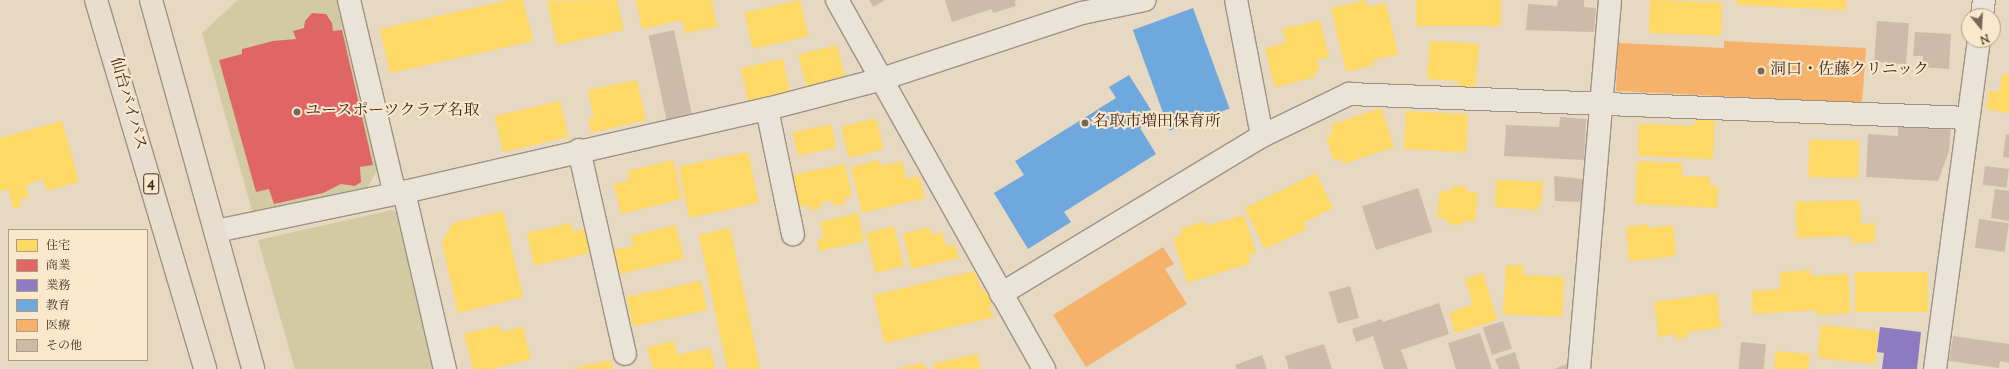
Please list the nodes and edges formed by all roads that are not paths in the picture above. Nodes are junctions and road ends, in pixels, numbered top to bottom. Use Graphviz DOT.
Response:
graph roads {
  1 [pos="96,0"];
  2 [pos="151,0"];
  3 [pos="349,0"];
  4 [pos="838,0"];
  5 [pos="1145,0"];
  6 [pos="1236,0"];
  7 [pos="1610,0"];
  8 [pos="1080,6"];
  9 [pos="1977,48"];
  10 [pos="882,79"];
  11 [pos="1603,105"];
  12 [pos="766,109"];
  13 [pos="1969,118"];
  14 [pos="1262,136"];
  15 [pos="579,150"];
  16 [pos="399,193"];
  17 [pos="216,231"];
  18 [pos="793,234"];
  19 [pos="1000,294"];
  20 [pos="625,354"];
  21 [pos="205,369"];
  22 [pos="253,369"];
  23 [pos="445,369"];
  24 [pos="1044,369"];
  25 [pos="1579,369"];
  26 [pos="1935,369"];
  1 -- 21 [label="highway, 仙台バイパス / 4"];
  2 -- 17 [label="highway"];
  3 -- 16 [label="street"];
  4 -- 10 [label="street"];
  5 -- 8 [label="street"];
  6 -- 14 [label="street"];
  7 -- 11 [label="street"];
  8 -- 10 [label="street"];
  9 -- 13 [label="street"];
  10 -- 12 [label="street"];
  10 -- 19 [label="street"];
  11 -- 13 [label="street"];
  11 -- 14 [label="street"];
  11 -- 25 [label="street"];
  12 -- 15 [label="street"];
  12 -- 18 [label="street"];
  13 -- 26 [label="street"];
  14 -- 19 [label="street"];
  15 -- 16 [label="street"];
  15 -- 20 [label="street"];
  16 -- 17 [label="street"];
  16 -- 23 [label="street"];
  17 -- 22 [label="highway"];
  19 -- 24 [label="street"];
}
